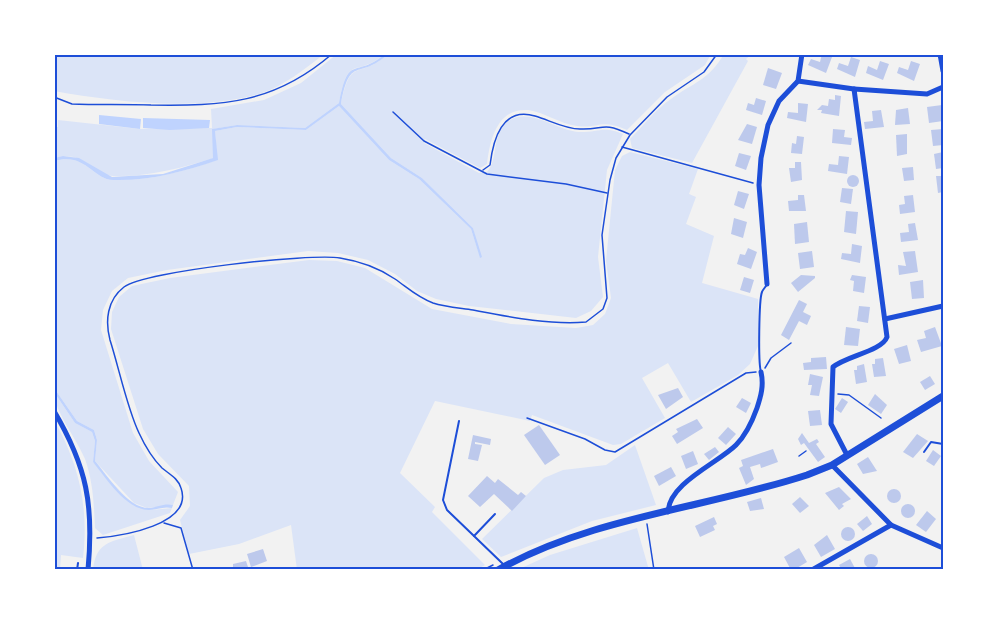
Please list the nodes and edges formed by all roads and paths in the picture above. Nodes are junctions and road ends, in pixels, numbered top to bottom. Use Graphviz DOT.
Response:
graph roads {
  1 [pos="55,54"];
  2 [pos="332,54"];
  3 [pos="717,54"];
  4 [pos="802,54"];
  5 [pos="940,54"];
  6 [pos="56,66"];
  7 [pos="943,72"];
  8 [pos="798,81"];
  9 [pos="943,87"];
  10 [pos="854,89"];
  11 [pos="54,98"];
  12 [pos="393,112"];
  13 [pos="630,135"];
  14 [pos="622,147"];
  15 [pos="480,171"];
  16 [pos="759,185"];
  17 [pos="608,194"];
  18 [pos="767,284"];
  19 [pos="943,306"];
  20 [pos="885,319"];
  21 [pos="791,343"];
  22 [pos="761,372"];
  23 [pos="831,394"];
  24 [pos="943,396"];
  25 [pos="54,411"];
  26 [pos="527,418"];
  27 [pos="881,418"];
  28 [pos="459,421"];
  29 [pos="943,444"];
  30 [pos="806,451"];
  31 [pos="924,452"];
  32 [pos="847,455"];
  33 [pos="799,456"];
  34 [pos="832,465"];
  35 [pos="668,512"];
  36 [pos="495,514"];
  37 [pos="646,517"];
  38 [pos="162,523"];
  39 [pos="891,525"];
  40 [pos="474,536"];
  41 [pos="91,538"];
  42 [pos="943,548"];
  43 [pos="78,563"];
  44 [pos="501,568"];
  45 [pos="77,570"];
  46 [pos="88,570"];
  47 [pos="193,570"];
  48 [pos="654,570"];
  49 [pos="812,570"];
  1 -- 6 [label="path"];
  2 -- 11 [label="path"];
  3 -- 13 [label="path"];
  4 -- 8 [label="street"];
  5 -- 7 [label="street"];
  8 -- 10 [label="street"];
  8 -- 16 [label="street"];
  9 -- 10 [label="street"];
  10 -- 20 [label="street"];
  12 -- 15 [label="path"];
  13 -- 14 [label="path"];
  13 -- 15 [label="path"];
  14 -- 16 [label="path"];
  14 -- 17 [label="path"];
  15 -- 17 [label="path"];
  16 -- 18 [label="street"];
  17 -- 38 [label="path"];
  18 -- 22 [label="lane"];
  19 -- 20 [label="street"];
  20 -- 23 [label="street"];
  21 -- 22 [label="path"];
  22 -- 26 [label="path"];
  22 -- 35 [label="street"];
  23 -- 27 [label="path"];
  23 -- 32 [label="street"];
  24 -- 32 [label="main road"];
  25 -- 41 [label="street"];
  28 -- 40 [label="lane"];
  29 -- 31 [label="lane"];
  30 -- 33 [label="path"];
  32 -- 34 [label="main road"];
  34 -- 35 [label="main road"];
  34 -- 39 [label="street"];
  35 -- 37 [label="main road"];
  36 -- 40 [label="lane"];
  37 -- 44 [label="main road"];
  37 -- 48 [label="path"];
  38 -- 41 [label="path"];
  38 -- 47 [label="path"];
  39 -- 42 [label="street"];
  39 -- 49 [label="street"];
  40 -- 44 [label="lane"];
  41 -- 46 [label="street"];
  43 -- 45 [label="lane"];
}
